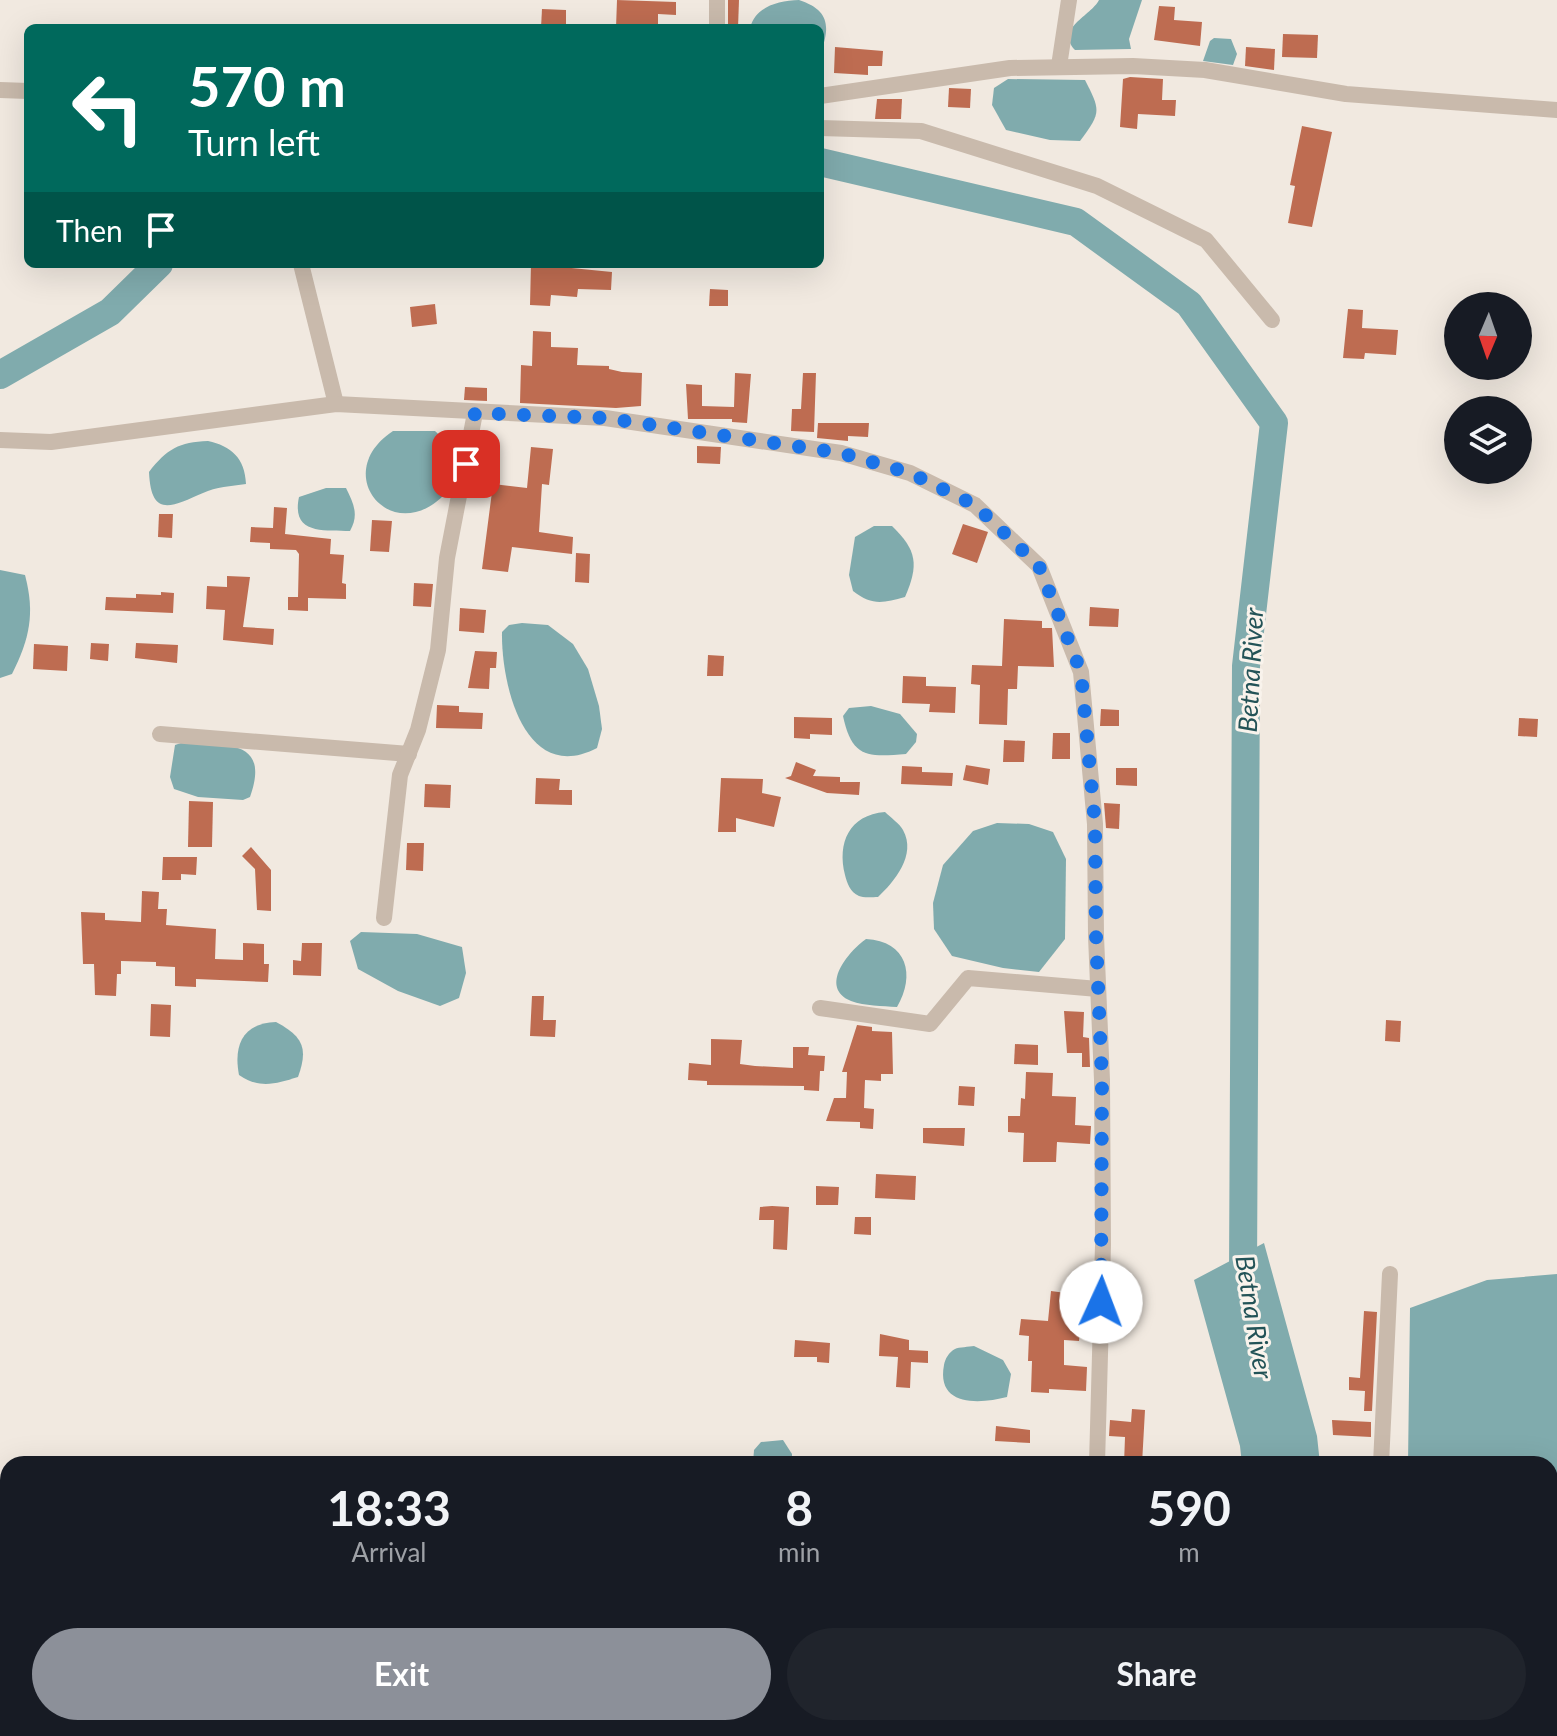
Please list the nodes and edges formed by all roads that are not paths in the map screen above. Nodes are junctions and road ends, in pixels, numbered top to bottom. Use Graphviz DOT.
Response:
graph roads {
  1 [pos="717,0"];
  2 [pos="1069,0"];
  3 [pos="717,24"];
  4 [pos="1059,66"];
  5 [pos="0,90"];
  6 [pos="24,91"];
  7 [pos="824,95"];
  8 [pos="1557,110"];
  9 [pos="824,128"];
  10 [pos="302,268"];
  11 [pos="1272,320"];
  12 [pos="336,404"];
  13 [pos="475,413"];
  14 [pos="0,440"];
  15 [pos="160,734"];
  16 [pos="409,754"];
  17 [pos="384,918"];
  18 [pos="1098,989"];
  19 [pos="820,1008"];
  20 [pos="1390,1274"];
  21 [pos="1097,1456"];
  22 [pos="1381,1456"];
  1 -- 3 [label="street"];
  2 -- 4 [label="street"];
  4 -- 7 [label="street"];
  4 -- 8 [label="street"];
  5 -- 6 [label="street"];
  9 -- 11 [label="street"];
  10 -- 12 [label="street"];
  12 -- 13 [label="street"];
  12 -- 14 [label="street"];
  13 -- 16 [label="street"];
  13 -- 18 [label="street"];
  15 -- 16 [label="street"];
  16 -- 17 [label="street"];
  18 -- 19 [label="street"];
  18 -- 21 [label="street"];
  20 -- 22 [label="street"];
}
